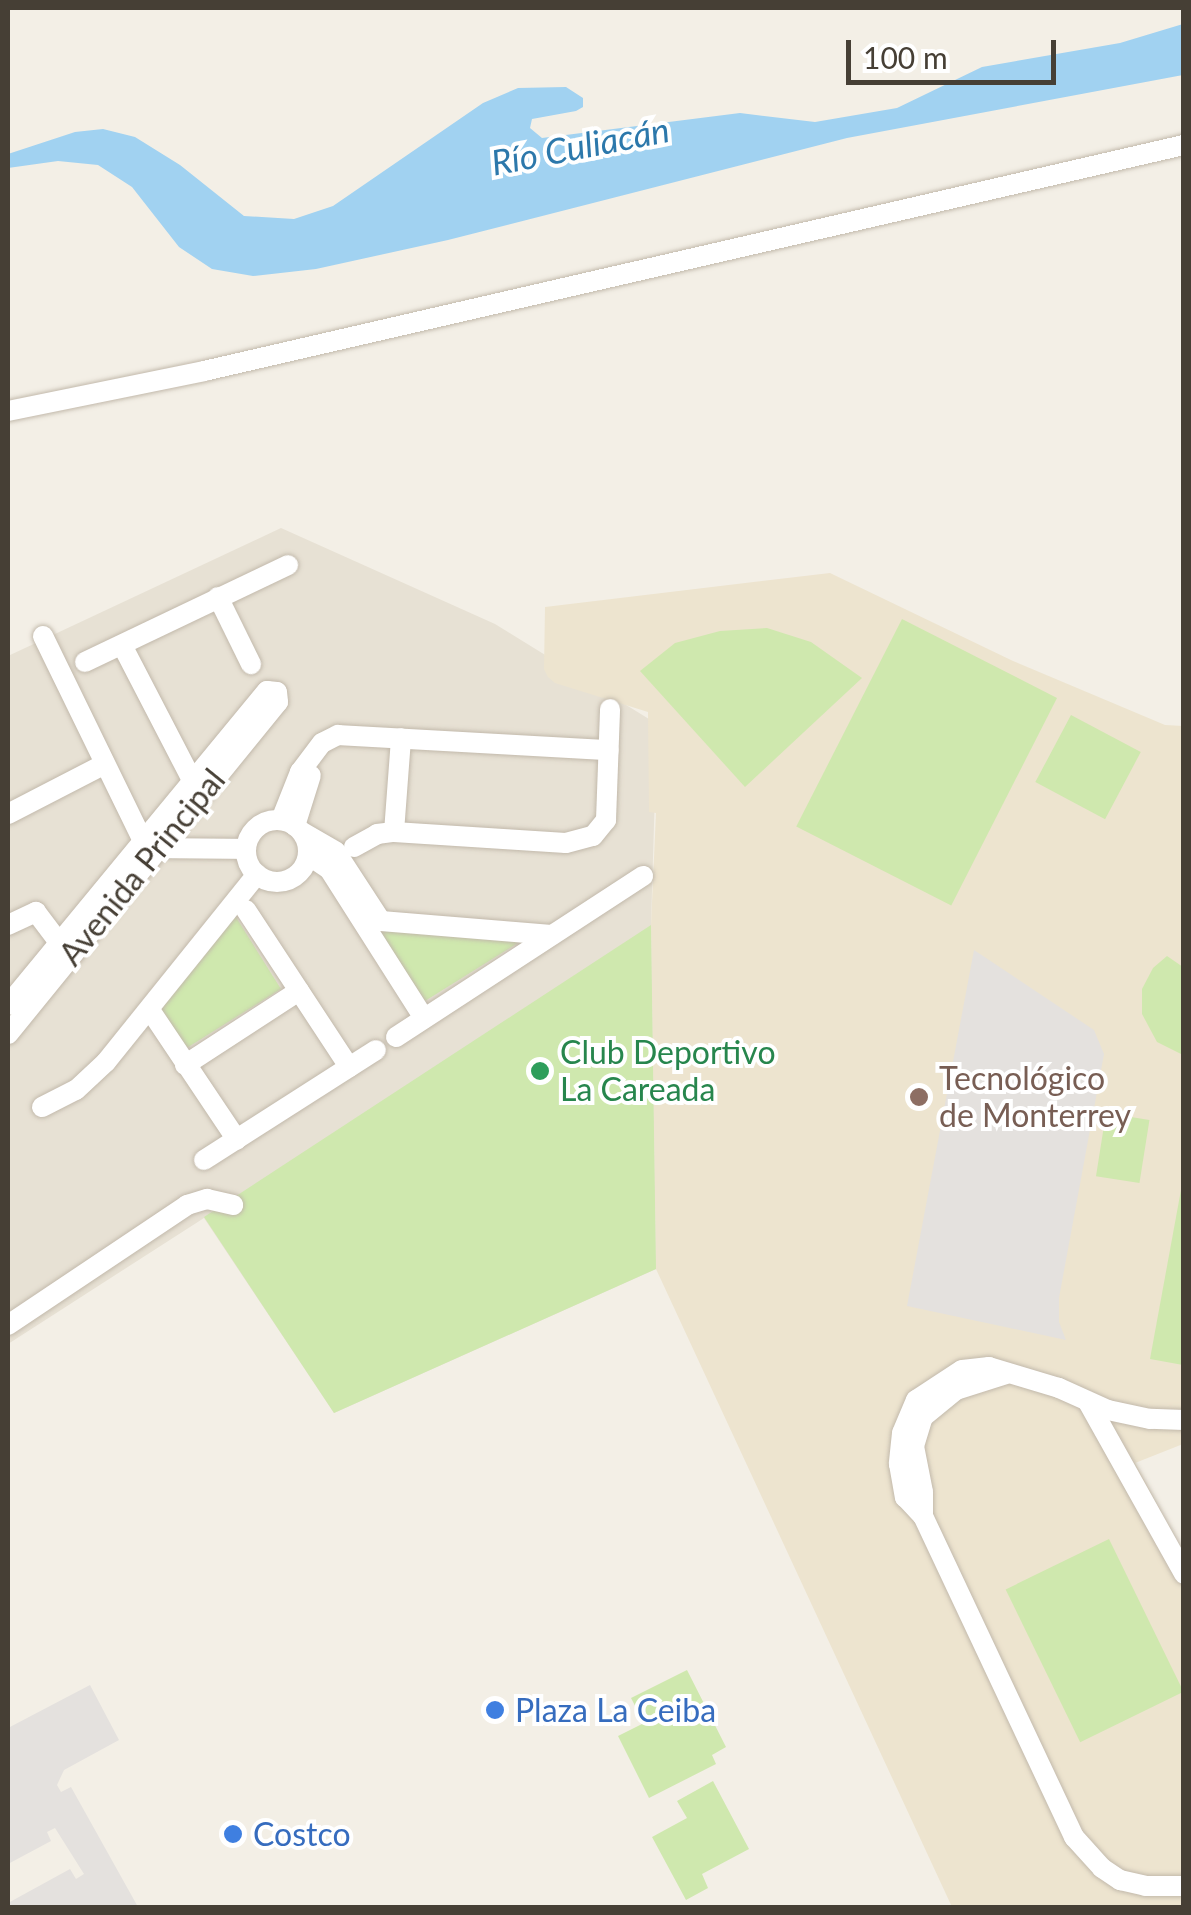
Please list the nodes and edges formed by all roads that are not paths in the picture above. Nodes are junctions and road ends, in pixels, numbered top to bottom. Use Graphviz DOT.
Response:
graph roads {
  1 [pos="1184,144"];
  2 [pos="8,411"];
  3 [pos="288,565"];
  4 [pos="218,597"];
  5 [pos="43,636"];
  6 [pos="122,645"];
  7 [pos="85,662"];
  8 [pos="251,664"];
  9 [pos="269,700"];
  10 [pos="610,709"];
  11 [pos="401,738"];
  12 [pos="609,750"];
  13 [pos="106,764"];
  14 [pos="196,788"];
  15 [pos="10,805"];
  16 [pos="293,826"];
  17 [pos="394,832"];
  18 [pos="150,843"];
  19 [pos="354,847"];
  20 [pos="246,849"];
  21 [pos="308,854"];
  22 [pos="644,876"];
  23 [pos="263,878"];
  24 [pos="240,907"];
  25 [pos="8,925"];
  26 [pos="374,925"];
  27 [pos="551,935"];
  28 [pos="55,947"];
  29 [pos="299,991"];
  30 [pos="8,1005"];
  31 [pos="150,1010"];
  32 [pos="424,1018"];
  33 [pos="8,1034"];
  34 [pos="396,1037"];
  35 [pos="376,1050"];
  36 [pos="186,1066"];
  37 [pos="349,1067"];
  38 [pos="42,1107"];
  39 [pos="237,1140"];
  40 [pos="204,1160"];
  41 [pos="234,1205"];
  42 [pos="8,1325"];
  43 [pos="1088,1402"];
  44 [pos="1184,1420"];
  45 [pos="1184,1574"];
  46 [pos="1184,1886"];
  1 -- 2 [label="street"];
  3 -- 4 [label="street"];
  4 -- 6 [label="street"];
  4 -- 8 [label="street"];
  5 -- 13 [label="street"];
  6 -- 7 [label="street"];
  6 -- 14 [label="street"];
  9 -- 14 [label="street, Avenida Principal"];
  10 -- 12 [label="street"];
  11 -- 12 [label="street"];
  11 -- 16 [label="street"];
  11 -- 17 [label="street"];
  12 -- 17 [label="street"];
  13 -- 15 [label="street"];
  13 -- 18 [label="street"];
  14 -- 18 [label="street, Avenida Principal"];
  16 -- 20 [label="street"];
  16 -- 21 [label="street"];
  16 -- 26 [label="street"];
  17 -- 19 [label="street"];
  18 -- 20 [label="street"];
  18 -- 28 [label="street, Avenida Principal"];
  18 -- 33 [label="street, Avenida Principal"];
  20 -- 23 [label="street"];
  21 -- 23 [label="street"];
  21 -- 26 [label="street"];
  22 -- 27 [label="street"];
  23 -- 24 [label="street"];
  24 -- 29 [label="street"];
  24 -- 31 [label="street"];
  25 -- 28 [label="street"];
  26 -- 27 [label="street"];
  26 -- 32 [label="street"];
  27 -- 32 [label="street"];
  28 -- 30 [label="street, Avenida Principal"];
  29 -- 36 [label="street"];
  29 -- 37 [label="street"];
  31 -- 36 [label="street"];
  31 -- 38 [label="street"];
  32 -- 34 [label="street"];
  35 -- 37 [label="street"];
  36 -- 39 [label="street"];
  37 -- 39 [label="street"];
  39 -- 40 [label="street"];
  41 -- 42 [label="street"];
  43 -- 44 [label="street"];
  43 -- 45 [label="street"];
  43 -- 46 [label="street"];
}
